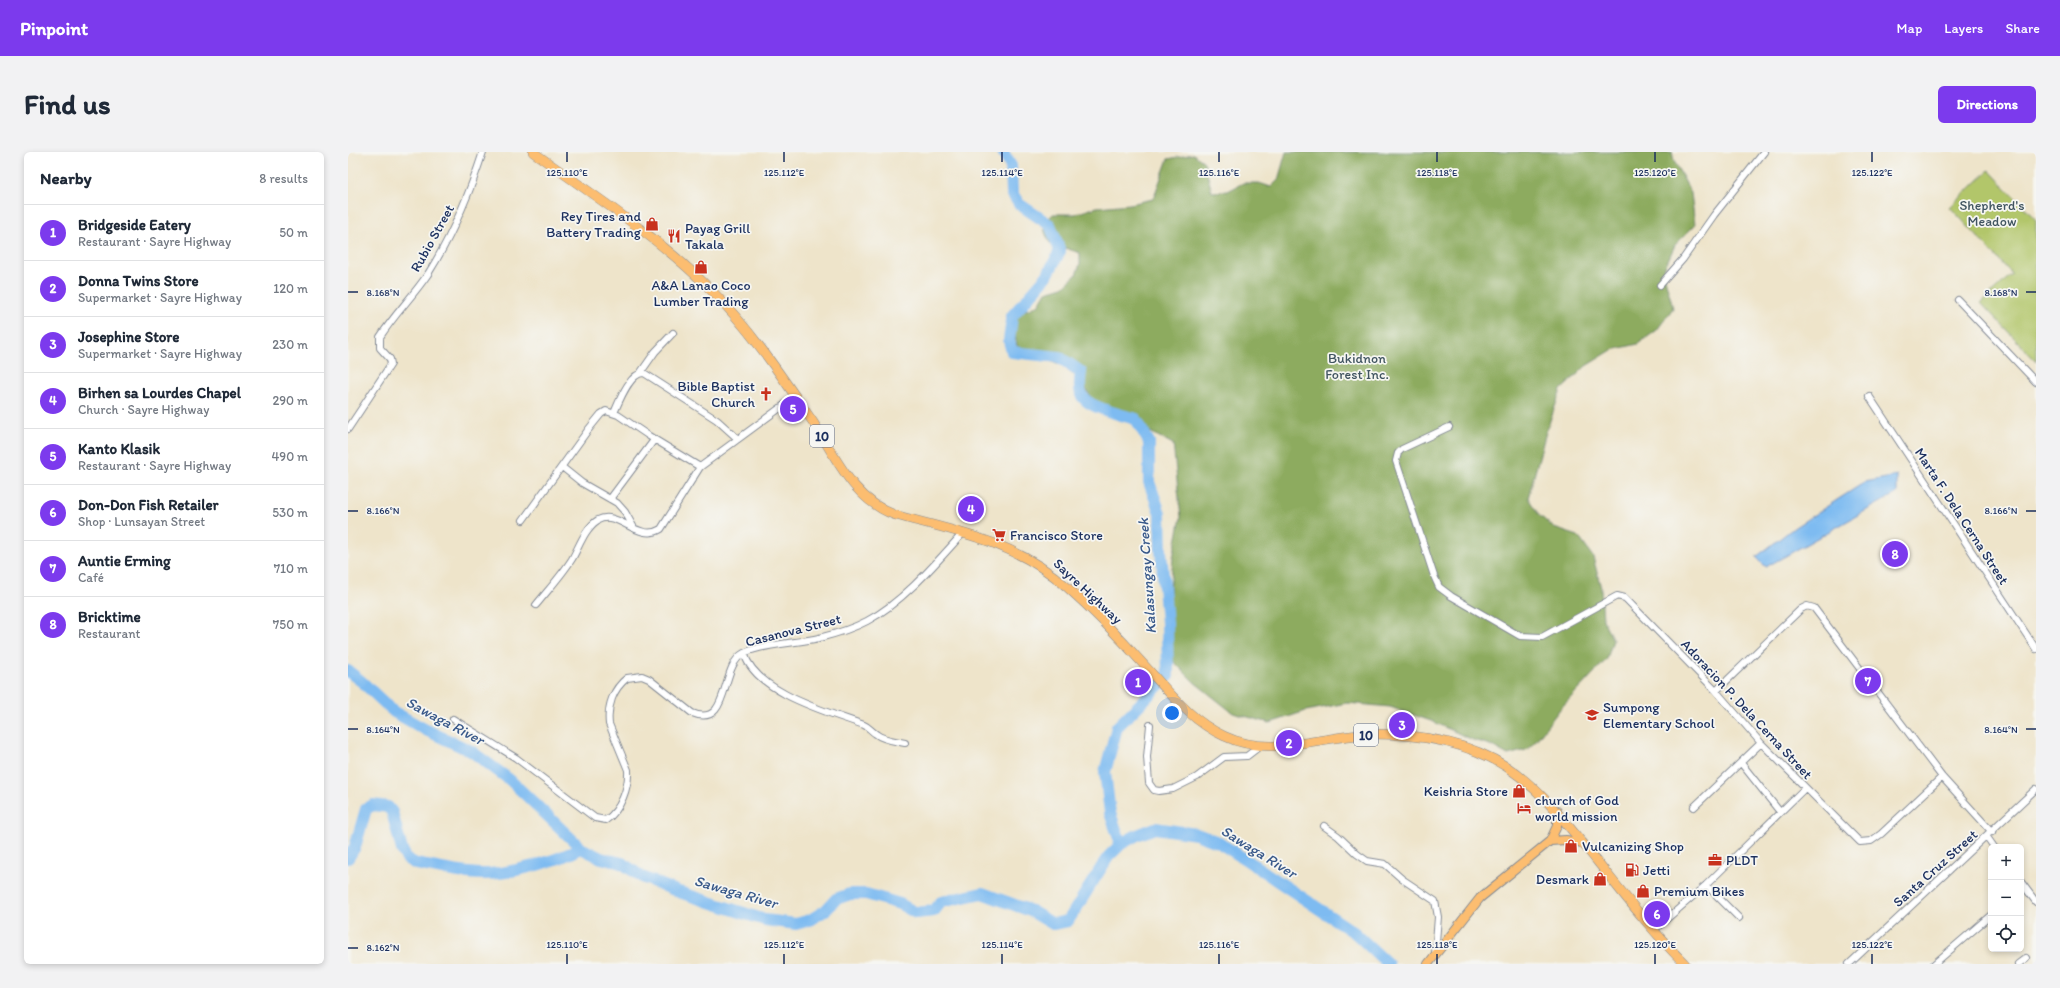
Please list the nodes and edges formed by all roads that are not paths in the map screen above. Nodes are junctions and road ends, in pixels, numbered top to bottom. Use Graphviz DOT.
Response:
graph roads {
  1 [pos="483,152"];
  2 [pos="533,152"];
  3 [pos="1764,152"];
  4 [pos="1660,285"];
  5 [pos="1958,300"];
  6 [pos="672,332"];
  7 [pos="642,372"];
  8 [pos="2036,382"];
  9 [pos="1869,396"];
  10 [pos="796,397"];
  11 [pos="614,413"];
  12 [pos="1449,427"];
  13 [pos="348,429"];
  14 [pos="738,439"];
  15 [pos="654,440"];
  16 [pos="562,467"];
  17 [pos="700,467"];
  18 [pos="610,498"];
  19 [pos="523,520"];
  20 [pos="634,528"];
  21 [pos="964,533"];
  22 [pos="536,605"];
  23 [pos="2036,649"];
  24 [pos="744,653"];
  25 [pos="1716,691"];
  26 [pos="454,719"];
  27 [pos="1150,725"];
  28 [pos="1761,743"];
  29 [pos="905,744"];
  30 [pos="1260,746"];
  31 [pos="1741,763"];
  32 [pos="1942,777"];
  33 [pos="1805,788"];
  34 [pos="2036,789"];
  35 [pos="1694,807"];
  36 [pos="1557,811"];
  37 [pos="1780,812"];
  38 [pos="1324,826"];
  39 [pos="1992,832"];
  40 [pos="1987,837"];
  41 [pos="1550,841"];
  42 [pos="1583,843"];
  43 [pos="1992,844"];
  44 [pos="1706,885"];
  45 [pos="2024,888"];
  46 [pos="2036,902"];
  47 [pos="1990,916"];
  48 [pos="1739,918"];
  49 [pos="1654,930"];
  50 [pos="1435,958"];
  51 [pos="2026,958"];
  52 [pos="1682,963"];
  53 [pos="1937,963"];
  54 [pos="1428,964"];
  55 [pos="1850,964"];
  56 [pos="2018,964"];
  1 -- 13 [label="street, Rubio Street"];
  2 -- 10 [label="highway, Sayre Highway / 10"];
  3 -- 4 [label="street"];
  5 -- 8 [label="street"];
  6 -- 7 [label="street"];
  7 -- 11 [label="street"];
  7 -- 14 [label="street"];
  9 -- 23 [label="street, Marta F. Dela Cerna Street"];
  10 -- 14 [label="street"];
  10 -- 21 [label="highway, Sayre Highway / 10"];
  11 -- 15 [label="street"];
  11 -- 16 [label="street"];
  12 -- 25 [label="street, Adoracion P. Dela Cerna Street"];
  14 -- 17 [label="street"];
  15 -- 17 [label="street"];
  15 -- 18 [label="street"];
  16 -- 18 [label="street"];
  16 -- 19 [label="street"];
  17 -- 20 [label="street"];
  18 -- 20 [label="street"];
  20 -- 22 [label="street"];
  21 -- 24 [label="street, Casanova Street"];
  21 -- 30 [label="highway, Sayre Highway / 10"];
  24 -- 26 [label="street, Casanova Street"];
  24 -- 29 [label="street"];
  25 -- 28 [label="street, Adoracion P. Dela Cerna Street"];
  25 -- 32 [label="street"];
  27 -- 30 [label="street"];
  28 -- 31 [label="street"];
  28 -- 33 [label="street, Adoracion P. Dela Cerna Street"];
  30 -- 36 [label="highway, Sayre Highway / 10"];
  31 -- 35 [label="street"];
  31 -- 37 [label="street"];
  32 -- 33 [label="street, Adoracion P. Dela Cerna Street"];
  32 -- 39 [label="street"];
  33 -- 37 [label="street"];
  34 -- 39 [label="street, Santa Cruz Street"];
  36 -- 41 [label="main road"];
  36 -- 42 [label="highway, 10"];
  37 -- 44 [label="street"];
  38 -- 50 [label="street"];
  39 -- 40 [label="street, Santa Cruz Street"];
  40 -- 43 [label="street"];
  40 -- 55 [label="street, Santa Cruz Street"];
  41 -- 42 [label="main road"];
  41 -- 50 [label="main road"];
  42 -- 49 [label="highway, 10"];
  44 -- 48 [label="street"];
  44 -- 49 [label="street"];
  45 -- 46 [label="street"];
  47 -- 53 [label="street"];
  49 -- 52 [label="highway, 10"];
  50 -- 54 [label="main road"];
  51 -- 56 [label="street"];
}
